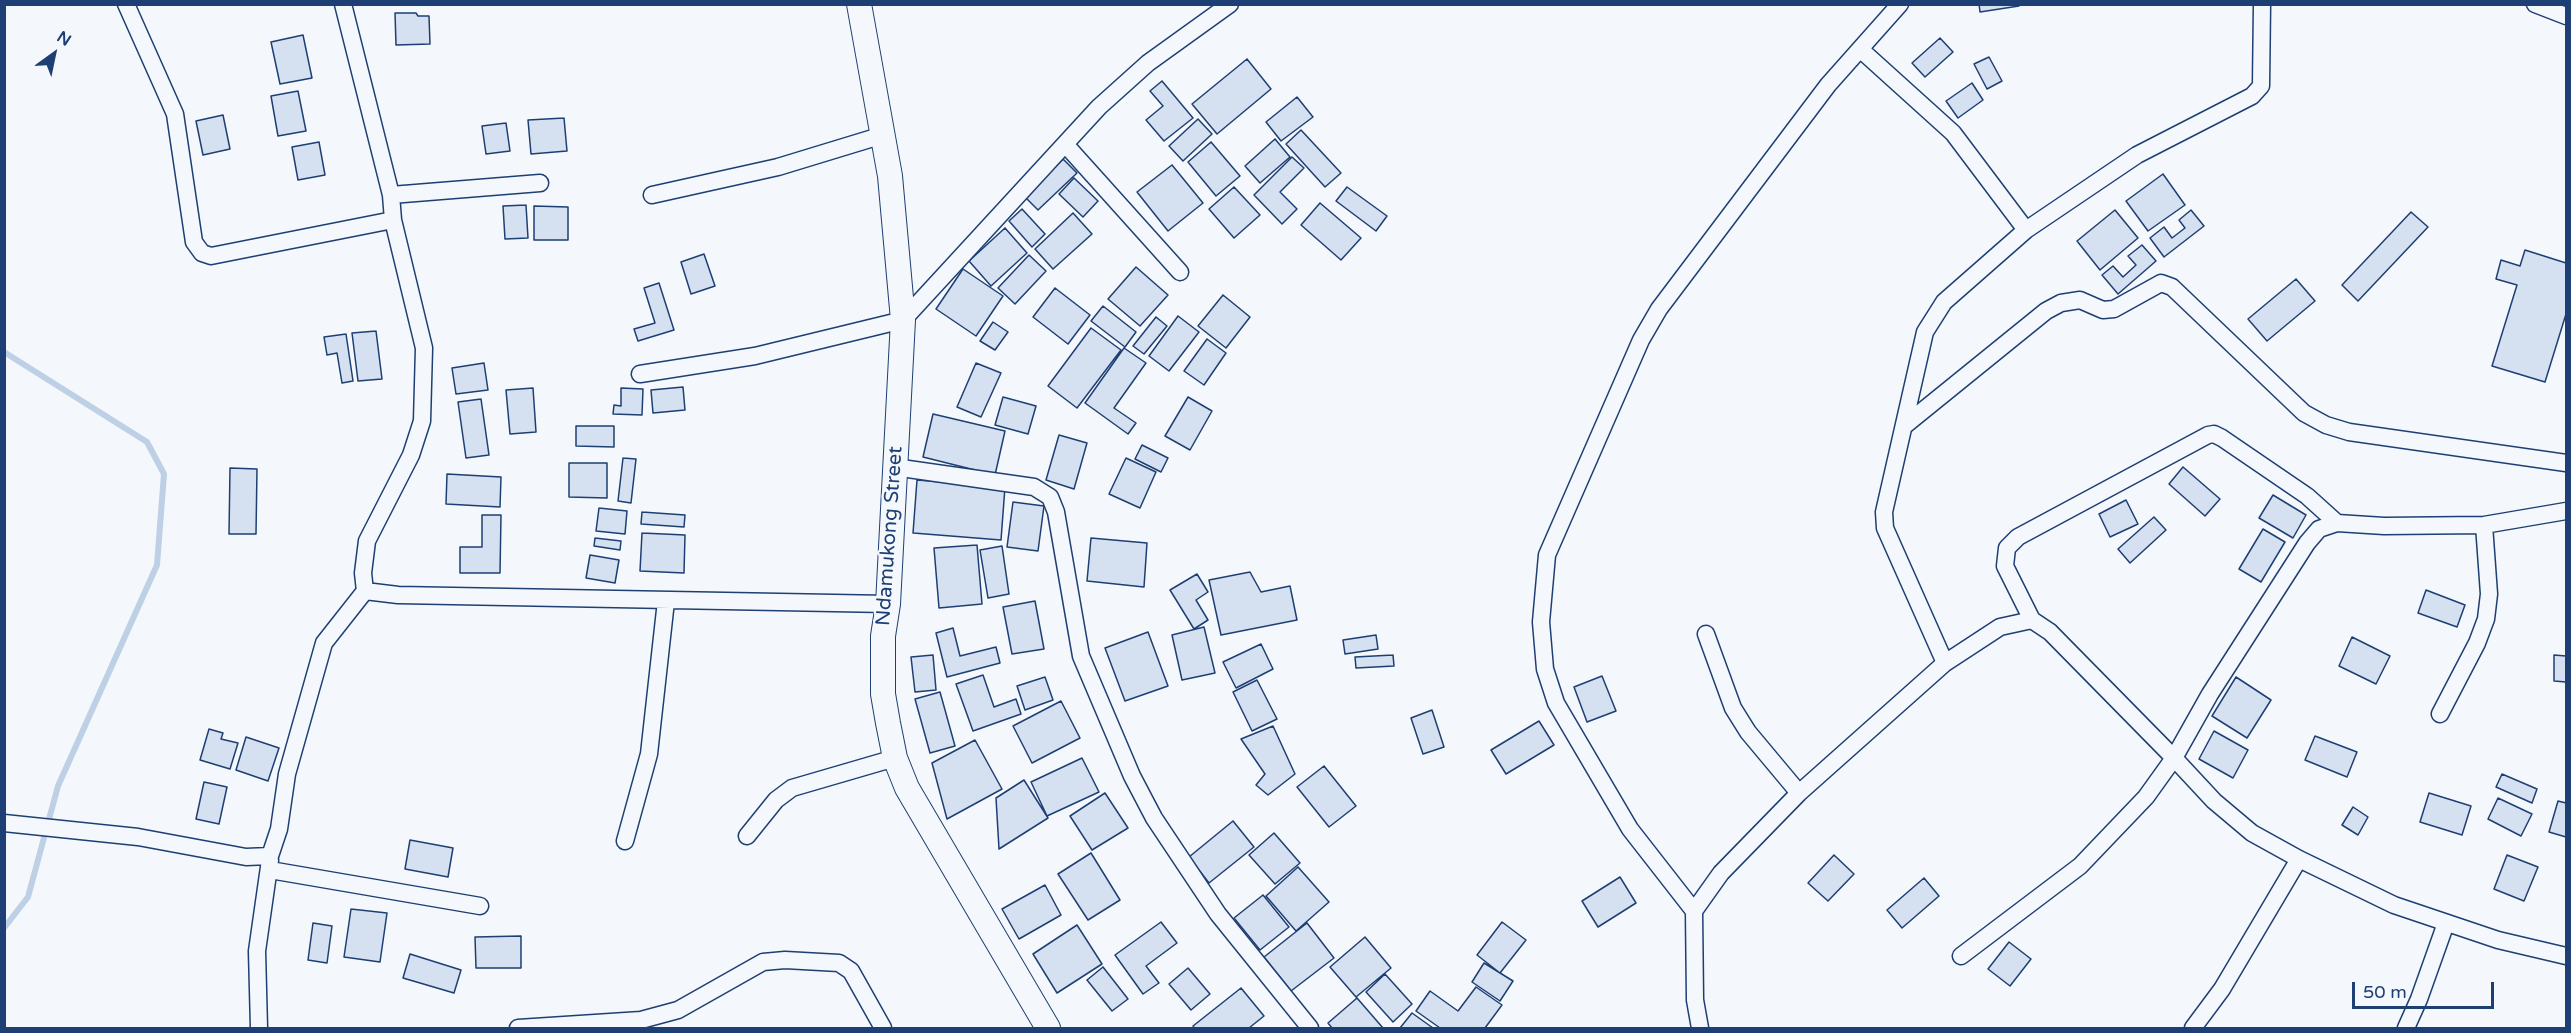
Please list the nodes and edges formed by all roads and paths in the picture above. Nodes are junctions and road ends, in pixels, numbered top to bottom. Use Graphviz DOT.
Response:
graph roads {
  1 [pos="126,4"];
  2 [pos="344,4"];
  3 [pos="859,4"];
  4 [pos="1230,4"];
  5 [pos="1900,4"];
  6 [pos="2262,4"];
  7 [pos="2535,4"];
  8 [pos="2566,16"];
  9 [pos="1860,49"];
  10 [pos="883,135"];
  11 [pos="1065,144"];
  12 [pos="540,183"];
  13 [pos="391,195"];
  14 [pos="652,195"];
  15 [pos="393,220"];
  16 [pos="2026,230"];
  17 [pos="1180,272"];
  18 [pos="903,320"];
  19 [pos="639,374"];
  20 [pos="1904,426"];
  21 [pos="2566,463"];
  22 [pos="894,467"];
  23 [pos="2566,511"];
  24 [pos="2337,523"];
  25 [pos="2484,525"];
  26 [pos="366,591"];
  27 [pos="666,601"];
  28 [pos="888,604"];
  29 [pos="2032,620"];
  30 [pos="1706,634"];
  31 [pos="1945,663"];
  32 [pos="2440,714"];
  33 [pos="895,758"];
  34 [pos="2174,758"];
  35 [pos="1799,793"];
  36 [pos="4,823"];
  37 [pos="747,836"];
  38 [pos="625,841"];
  39 [pos="2299,859"];
  40 [pos="270,863"];
  41 [pos="480,906"];
  42 [pos="1694,911"];
  43 [pos="2446,923"];
  44 [pos="2566,956"];
  45 [pos="1961,957"];
  46 [pos="259,1029"];
  47 [pos="518,1029"];
  48 [pos="883,1029"];
  49 [pos="1048,1029"];
  50 [pos="1310,1029"];
  51 [pos="1700,1029"];
  52 [pos="2193,1029"];
  53 [pos="2406,1029"];
  1 -- 15 [label="street"];
  2 -- 13 [label="street"];
  3 -- 10 [label="main road, Ndamukong Street"];
  4 -- 11 [label="street"];
  5 -- 9 [label="street"];
  6 -- 16 [label="street"];
  7 -- 8 [label="street"];
  9 -- 16 [label="street"];
  9 -- 42 [label="street"];
  10 -- 14 [label="street"];
  10 -- 18 [label="main road, Ndamukong Street"];
  11 -- 17 [label="street"];
  11 -- 18 [label="street"];
  12 -- 13 [label="street"];
  13 -- 15 [label="street"];
  15 -- 26 [label="street"];
  16 -- 20 [label="street"];
  18 -- 19 [label="street"];
  18 -- 22 [label="main road, Ndamukong Street"];
  20 -- 21 [label="street"];
  20 -- 31 [label="street"];
  22 -- 28 [label="main road, Ndamukong Street"];
  22 -- 50 [label="street"];
  23 -- 25 [label="street"];
  24 -- 25 [label="street"];
  24 -- 29 [label="street"];
  24 -- 34 [label="street"];
  25 -- 32 [label="street"];
  26 -- 27 [label="street"];
  26 -- 40 [label="street"];
  27 -- 28 [label="street"];
  27 -- 38 [label="street"];
  28 -- 33 [label="main road, Ndamukong Street"];
  29 -- 31 [label="street"];
  29 -- 34 [label="street"];
  30 -- 35 [label="street"];
  31 -- 35 [label="street"];
  33 -- 37 [label="street"];
  33 -- 49 [label="main road, Ndamukong Street"];
  34 -- 39 [label="street"];
  34 -- 45 [label="street"];
  35 -- 42 [label="street"];
  36 -- 40 [label="street"];
  39 -- 43 [label="street"];
  39 -- 52 [label="street"];
  40 -- 41 [label="street"];
  40 -- 46 [label="street"];
  42 -- 51 [label="street"];
  43 -- 44 [label="street"];
  43 -- 53 [label="street"];
  47 -- 48 [label="street"];
}
